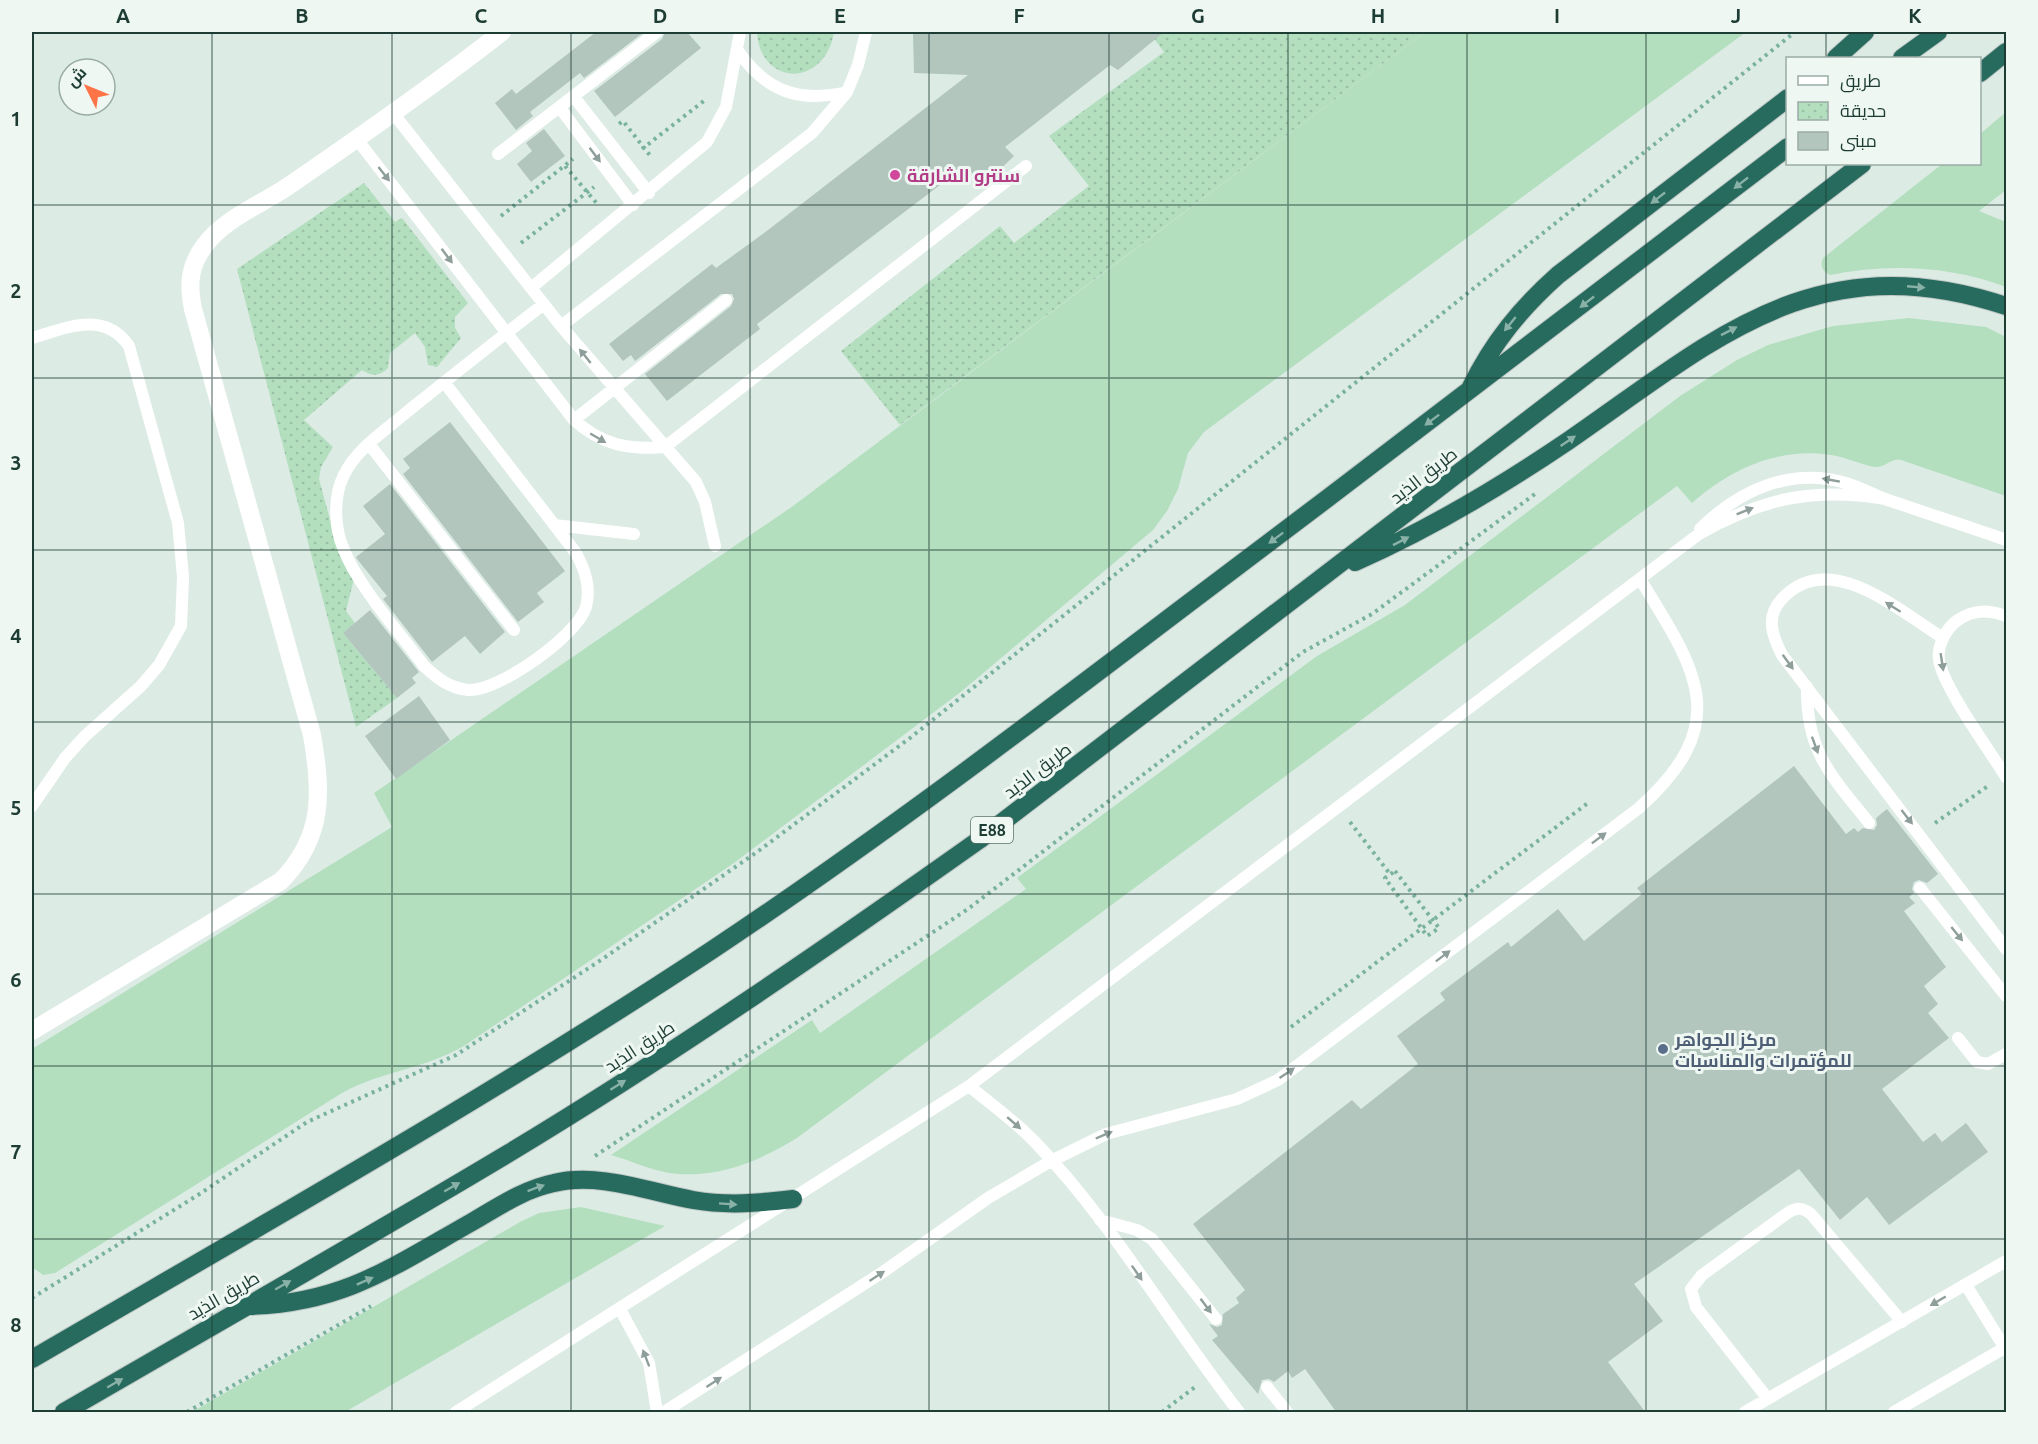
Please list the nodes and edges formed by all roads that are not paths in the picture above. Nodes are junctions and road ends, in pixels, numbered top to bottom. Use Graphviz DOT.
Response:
graph roads {
  1 [pos="502,32"];
  2 [pos="657,32"];
  3 [pos="740,32"];
  4 [pos="866,32"];
  5 [pos="1865,32"];
  6 [pos="1938,32"];
  7 [pos="738,51"];
  8 [pos="2007,52"];
  9 [pos="1837,57"];
  10 [pos="1903,57"];
  11 [pos="1981,72"];
  12 [pos="847,92"];
  13 [pos="574,97"];
  14 [pos="1786,100"];
  15 [pos="560,108"];
  16 [pos="393,113"];
  17 [pos="356,138"];
  18 [pos="1786,149"];
  19 [pos="498,154"];
  20 [pos="1861,165"];
  21 [pos="1026,166"];
  22 [pos="649,192"];
  23 [pos="633,205"];
  24 [pos="531,288"];
  25 [pos="726,300"];
  26 [pos="544,304"];
  27 [pos="2007,306"];
  28 [pos="561,326"];
  29 [pos="506,334"];
  30 [pos="32,338"];
  31 [pos="444,382"];
  32 [pos="613,389"];
  33 [pos="1469,392"];
  34 [pos="574,420"];
  35 [pos="369,444"];
  36 [pos="665,447"];
  37 [pos="1886,500"];
  38 [pos="554,525"];
  39 [pos="634,534"];
  40 [pos="2007,540"];
  41 [pos="715,546"];
  42 [pos="1677,550"];
  43 [pos="1328,574"];
  44 [pos="1640,579"];
  45 [pos="2007,616"];
  46 [pos="514,630"];
  47 [pos="1943,638"];
  48 [pos="1807,687"];
  49 [pos="2006,776"];
  50 [pos="32,806"];
  51 [pos="1869,823"];
  52 [pos="1920,888"];
  53 [pos="2007,949"];
  54 [pos="2007,996"];
  55 [pos="32,1031"];
  56 [pos="1958,1038"];
  57 [pos="2007,1054"];
  58 [pos="969,1086"];
  59 [pos="1051,1161"];
  60 [pos="793,1199"];
  61 [pos="1100,1220"];
  62 [pos="2007,1261"];
  63 [pos="1966,1285"];
  64 [pos="247,1306"];
  65 [pos="620,1309"];
  66 [pos="1216,1319"];
  67 [pos="1902,1322"];
  68 [pos="2006,1348"];
  69 [pos="32,1359"];
  70 [pos="1267,1387"];
  71 [pos="1768,1399"];
  72 [pos="64,1413"];
  73 [pos="456,1413"];
  74 [pos="657,1413"];
  75 [pos="664,1413"];
  76 [pos="1239,1413"];
  77 [pos="1287,1413"];
  78 [pos="1745,1413"];
  79 [pos="1894,1413"];
  1 -- 16 [label="street"];
  2 -- 13 [label="lane"];
  3 -- 7 [label="lane"];
  4 -- 12 [label="lane"];
  5 -- 9 [label="highway"];
  6 -- 10 [label="highway"];
  7 -- 12 [label="lane"];
  7 -- 22 [label="lane"];
  8 -- 11 [label="highway"];
  12 -- 28 [label="lane"];
  13 -- 15 [label="lane"];
  13 -- 22 [label="lane"];
  14 -- 33 [label="highway, one-way"];
  15 -- 19 [label="lane"];
  15 -- 23 [label="lane, one-way"];
  16 -- 17 [label="street"];
  16 -- 24 [label="lane"];
  17 -- 29 [label="lane, one-way"];
  17 -- 55 [label="street"];
  18 -- 33 [label="highway, طريق الذيد, one-way"];
  20 -- 43 [label="highway, طريق الذيد / E88"];
  21 -- 36 [label="lane"];
  22 -- 23 [label="lane"];
  23 -- 24 [label="lane"];
  24 -- 26 [label="lane"];
  25 -- 32 [label="lane"];
  26 -- 28 [label="lane"];
  26 -- 29 [label="lane"];
  43 -- 27 [label="highway, one-way"];
  32 -- 28 [label="lane, one-way"];
  29 -- 31 [label="lane"];
  29 -- 34 [label="lane"];
  30 -- 50 [label="lane"];
  31 -- 35 [label="lane"];
  31 -- 38 [label="lane"];
  32 -- 34 [label="lane"];
  32 -- 36 [label="lane"];
  33 -- 69 [label="highway, طريق الذيد, one-way"];
  34 -- 36 [label="lane, one-way"];
  35 -- 38 [label="lane"];
  35 -- 46 [label="lane"];
  36 -- 41 [label="lane"];
  37 -- 40 [label="lane"];
  42 -- 37 [label="lane, one-way"];
  37 -- 42 [label="lane, one-way"];
  38 -- 39 [label="lane"];
  42 -- 44 [label="lane"];
  64 -- 43 [label="highway, طريق الذيد / E88, one-way"];
  44 -- 58 [label="lane"];
  59 -- 44 [label="lane, one-way"];
  45 -- 47 [label="lane"];
  47 -- 48 [label="lane, one-way"];
  47 -- 49 [label="lane, one-way"];
  48 -- 51 [label="lane, one-way"];
  48 -- 53 [label="lane, one-way"];
  52 -- 54 [label="lane, one-way"];
  56 -- 57 [label="lane"];
  58 -- 59 [label="lane, one-way"];
  58 -- 60 [label="lane"];
  59 -- 61 [label="lane"];
  75 -- 59 [label="lane, one-way"];
  64 -- 60 [label="highway, one-way"];
  60 -- 65 [label="lane"];
  61 -- 66 [label="lane, one-way"];
  61 -- 76 [label="lane, one-way"];
  62 -- 63 [label="lane"];
  63 -- 67 [label="lane, one-way"];
  63 -- 68 [label="lane"];
  72 -- 64 [label="highway, طريق الذيد / E88, one-way"];
  65 -- 73 [label="lane"];
  74 -- 65 [label="lane, one-way"];
  67 -- 71 [label="lane"];
  67 -- 71 [label="lane"];
  68 -- 79 [label="lane"];
  70 -- 77 [label="lane"];
  71 -- 78 [label="lane"];
}
